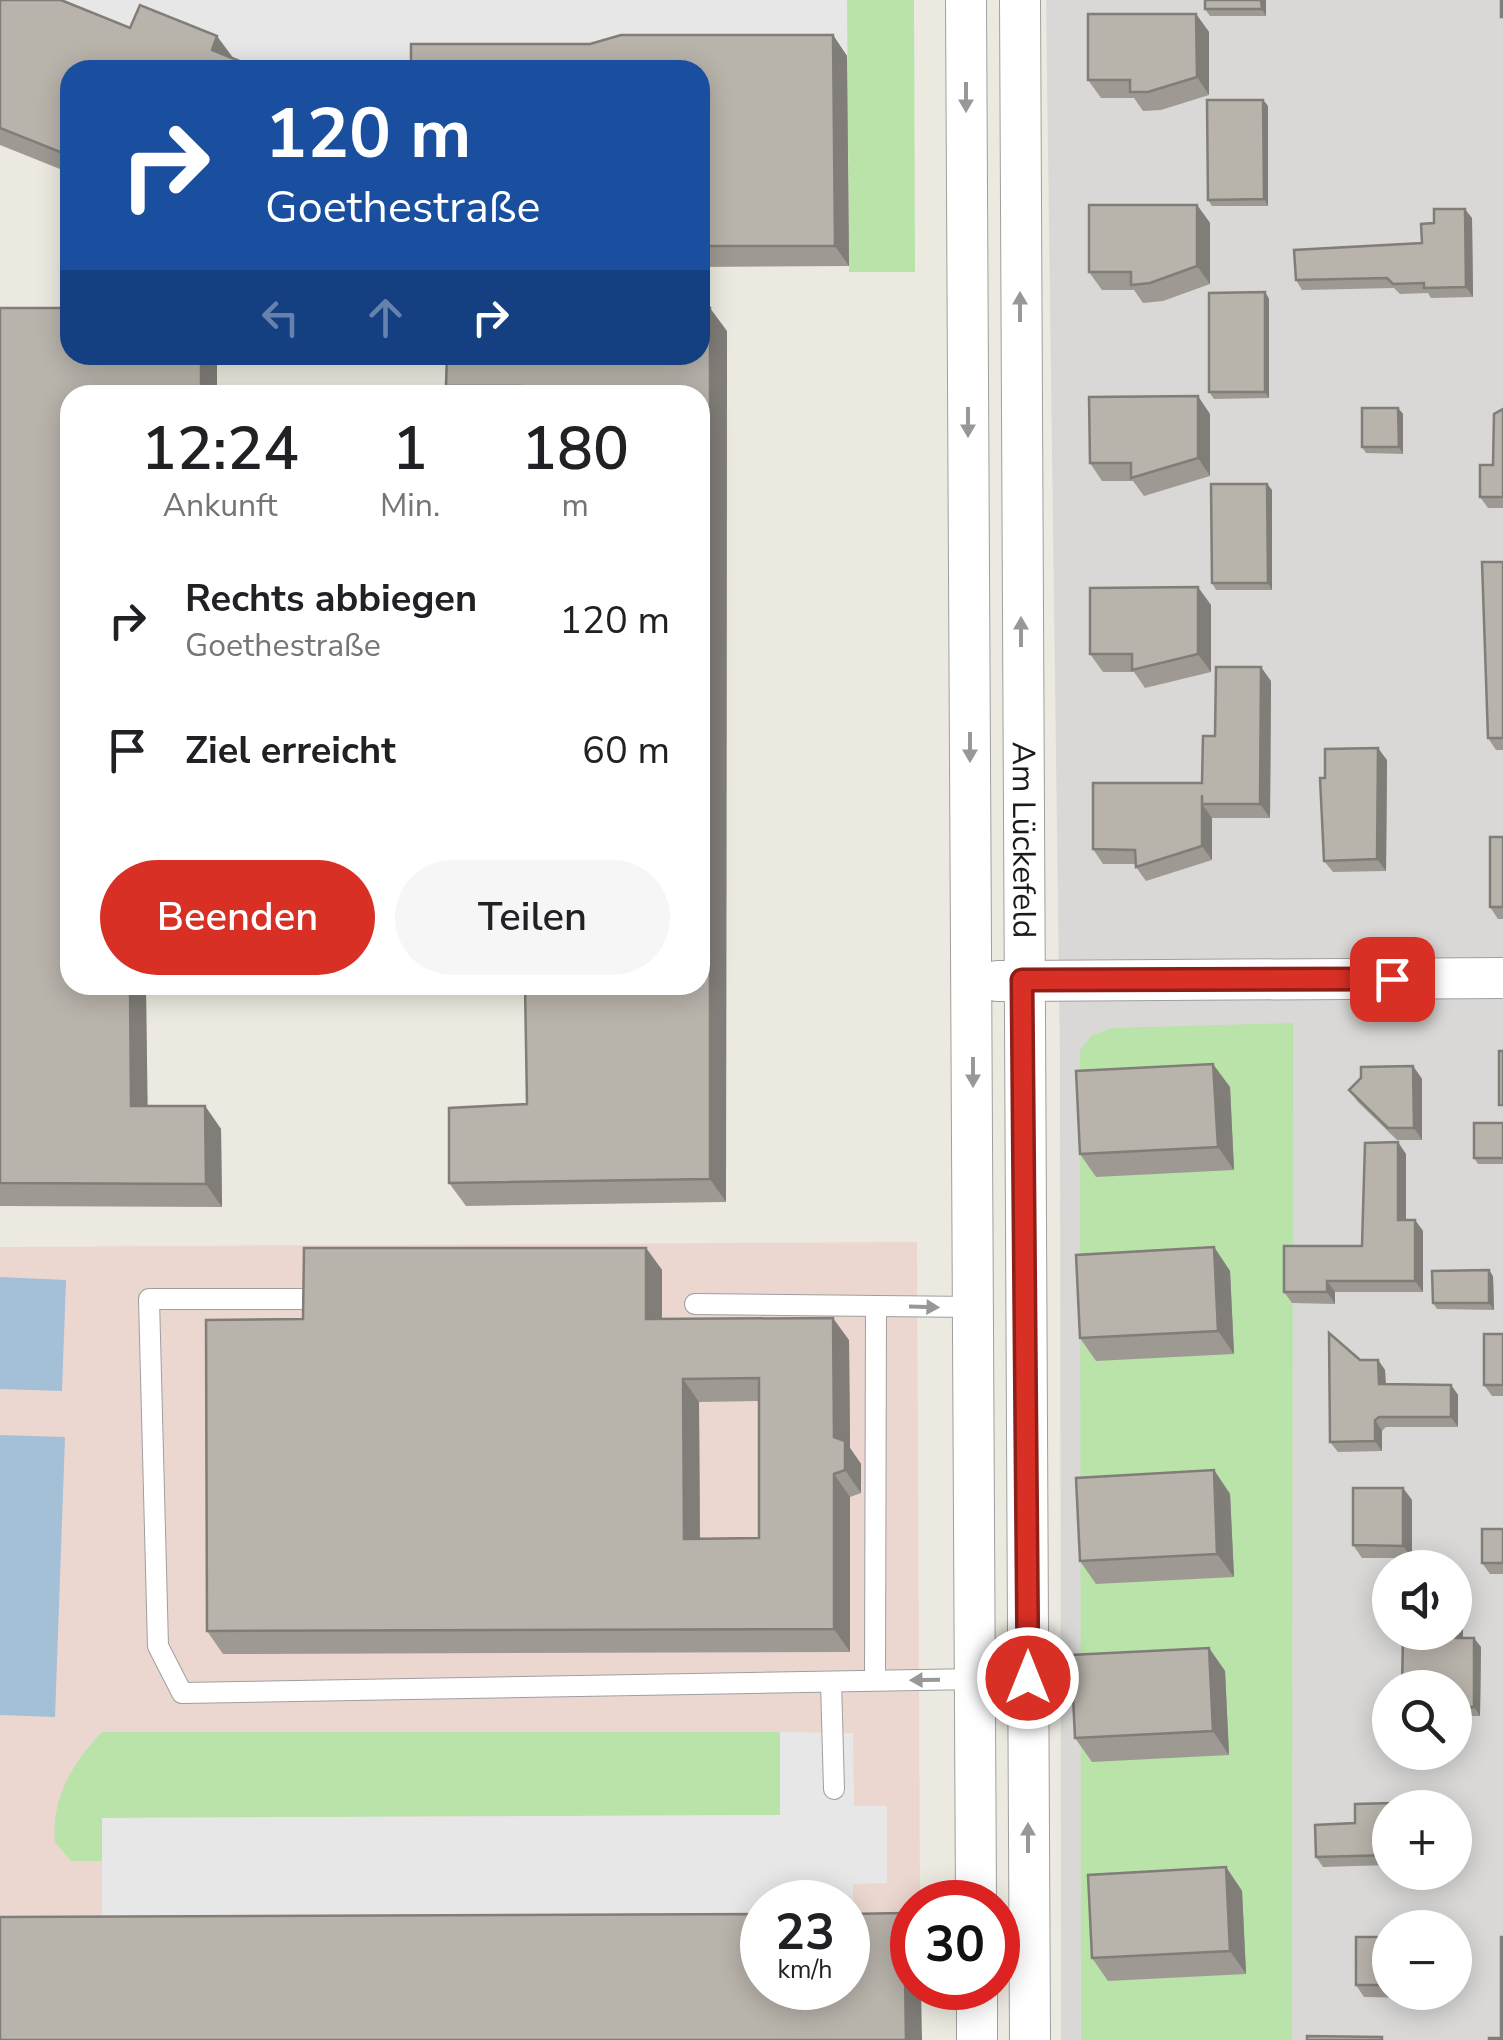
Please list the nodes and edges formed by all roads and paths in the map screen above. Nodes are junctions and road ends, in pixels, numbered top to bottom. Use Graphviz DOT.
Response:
graph roads {
  1 [pos="966,0"];
  2 [pos="1020,0"];
  3 [pos="1503,978"];
  4 [pos="1022,980"];
  5 [pos="974,981"];
  6 [pos="306,1299"];
  7 [pos="695,1304"];
  8 [pos="876,1306"];
  9 [pos="972,1308"];
  10 [pos="975,1679"];
  11 [pos="875,1680"];
  12 [pos="831,1682"];
  13 [pos="834,1789"];
  14 [pos="976,1880"];
  15 [pos="977,2010"];
  16 [pos="977,2040"];
  17 [pos="1030,2040"];
  1 -- 5 [label="street, Am Lückefeld, one-way"];
  4 -- 2 [label="street, Am Lückefeld, one-way"];
  3 -- 4 [label="street"];
  4 -- 5 [label="street"];
  17 -- 4 [label="street, Am Lückefeld, one-way"];
  5 -- 9 [label="street, Am Lückefeld, one-way"];
  6 -- 12 [label="lane"];
  7 -- 8 [label="lane"];
  8 -- 9 [label="lane, one-way"];
  8 -- 11 [label="lane"];
  9 -- 10 [label="street, Am Lückefeld"];
  10 -- 11 [label="lane, one-way"];
  10 -- 14 [label="street, Am Lückefeld"];
  11 -- 12 [label="lane"];
  12 -- 13 [label="lane"];
  15 -- 16 [label="street"];
}
